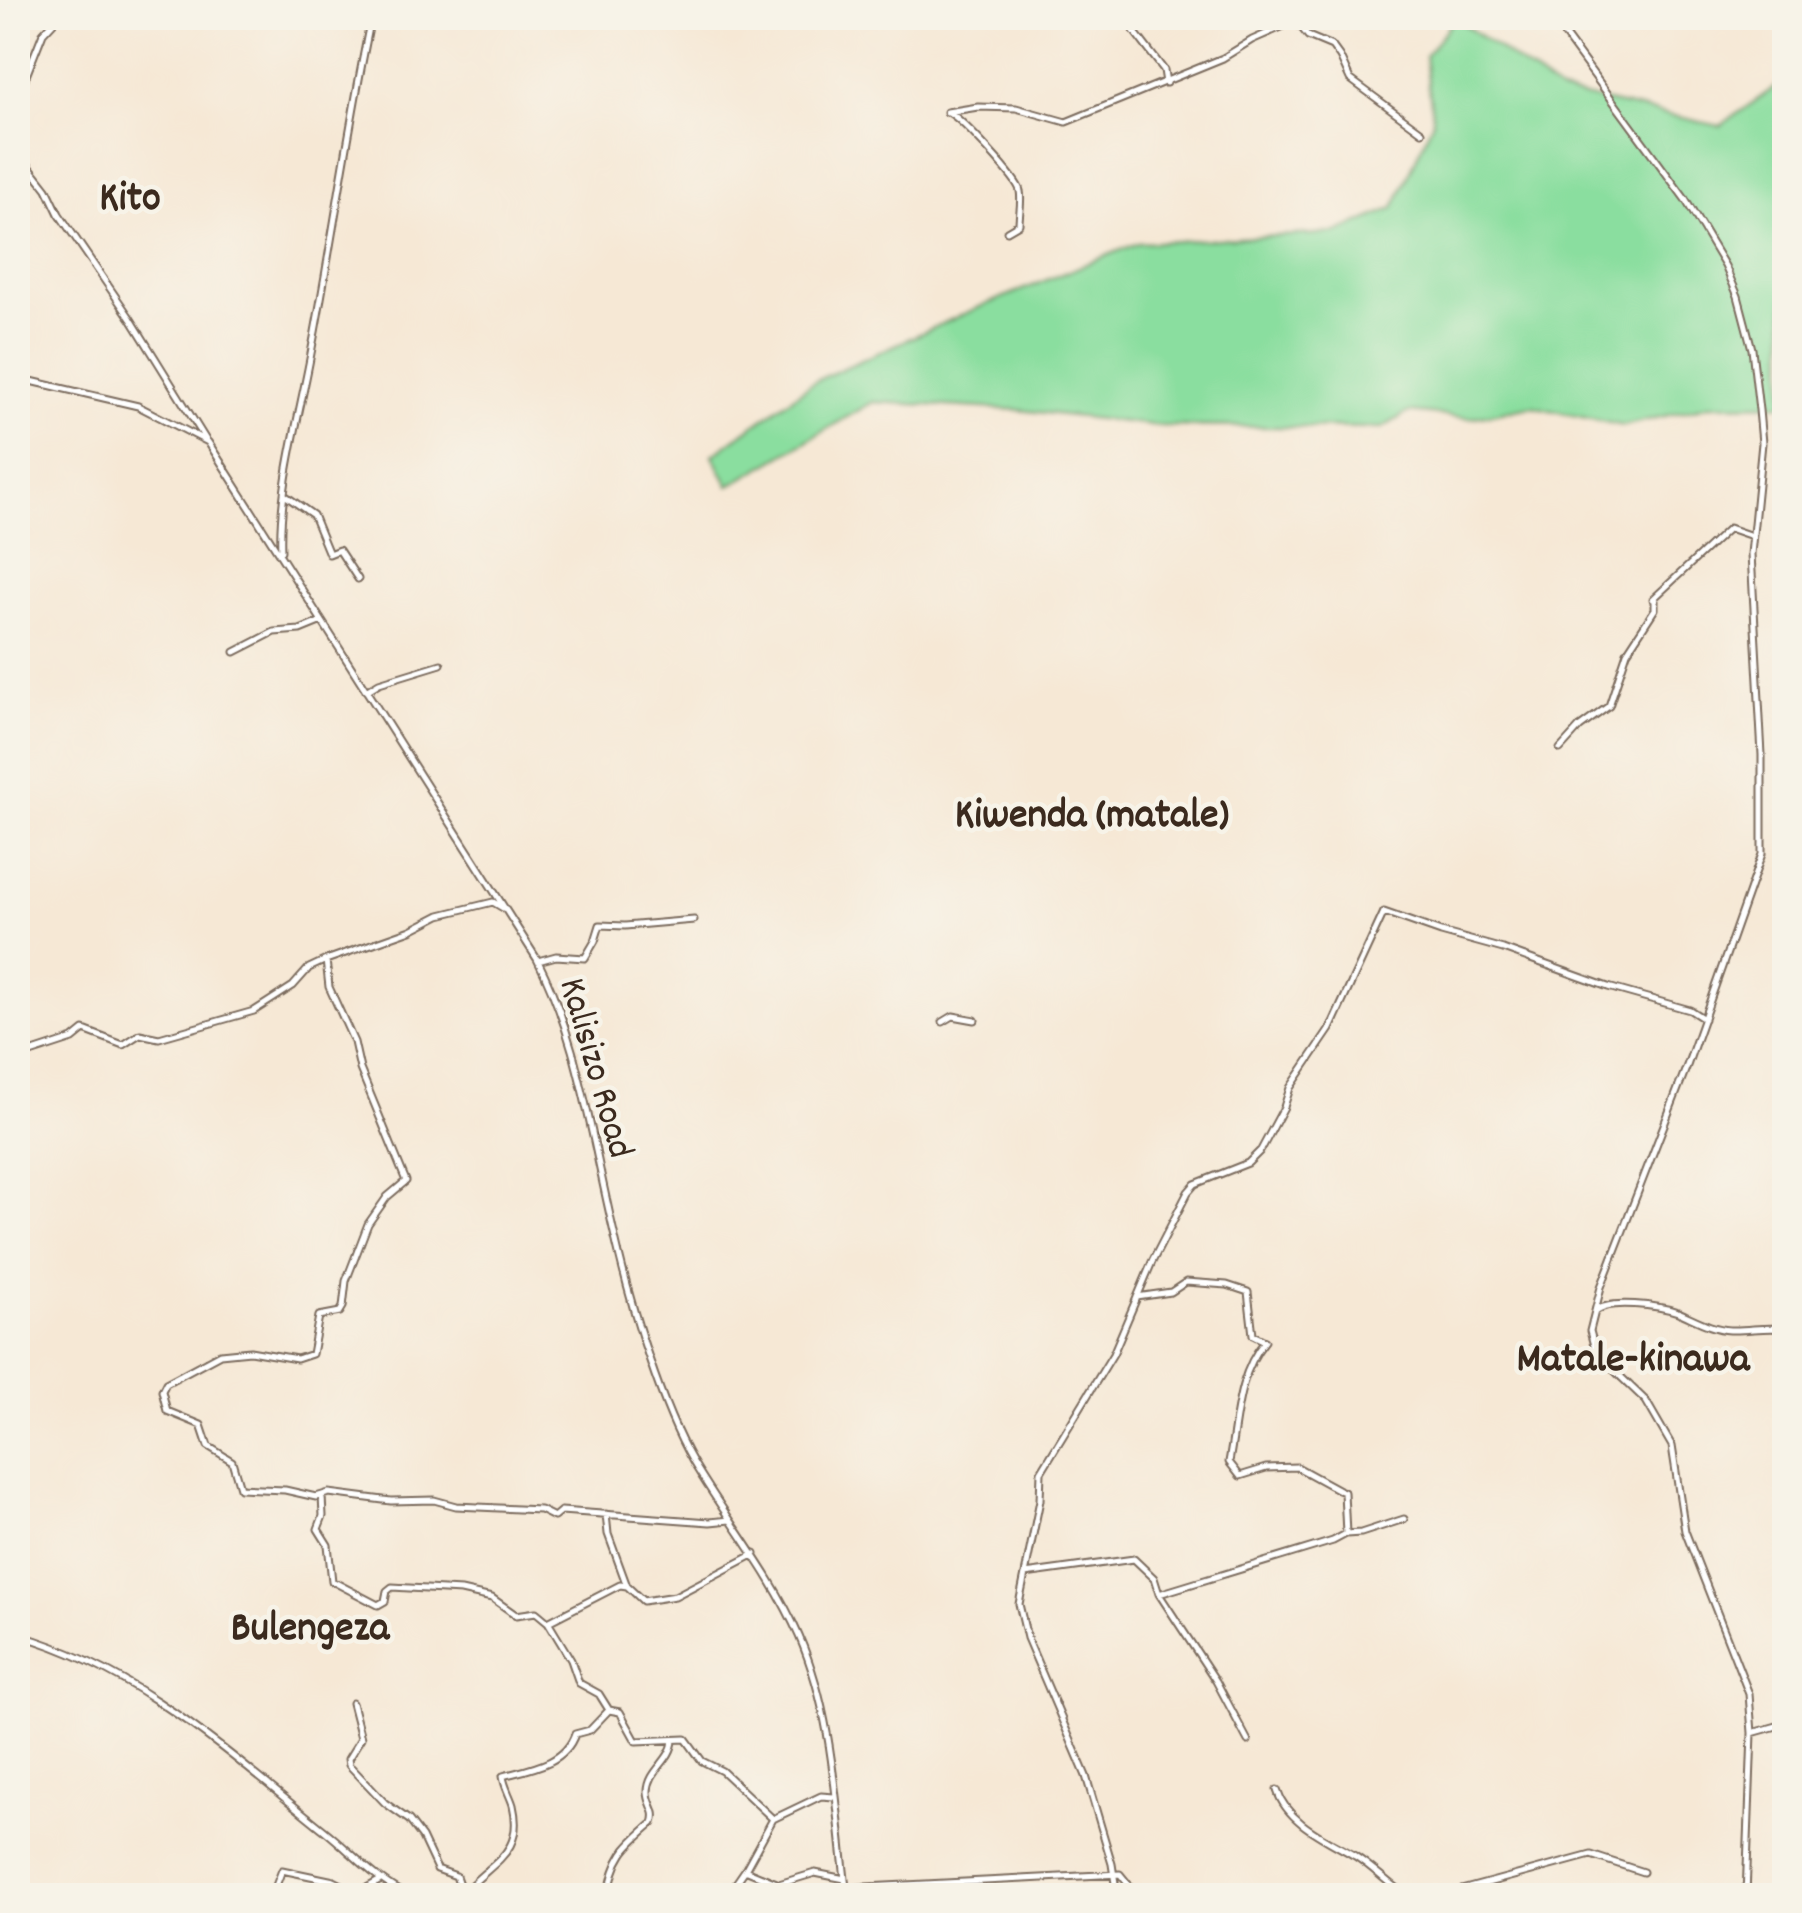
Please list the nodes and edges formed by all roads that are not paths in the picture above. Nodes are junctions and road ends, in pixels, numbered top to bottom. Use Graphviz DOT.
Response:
graph roads {
  1 [pos="58,18"];
  2 [pos="371,18"];
  3 [pos="1124,18"];
  4 [pos="1552,18"];
  5 [pos="1298,19"];
  6 [pos="1166,83"];
  7 [pos="18,96"];
  8 [pos="1422,132"];
  9 [pos="18,152"];
  10 [pos="1007,230"];
  11 [pos="18,378"];
  12 [pos="208,442"];
  13 [pos="286,496"];
  14 [pos="280,534"];
  15 [pos="1752,536"];
  16 [pos="272,540"];
  17 [pos="282,556"];
  18 [pos="358,579"];
  19 [pos="322,621"];
  20 [pos="235,652"];
  21 [pos="441,664"];
  22 [pos="366,691"];
  23 [pos="1560,749"];
  24 [pos="508,911"];
  25 [pos="694,920"];
  26 [pos="326,960"];
  27 [pos="538,961"];
  28 [pos="1704,1019"];
  29 [pos="975,1020"];
  30 [pos="943,1022"];
  31 [pos="18,1058"];
  32 [pos="1137,1298"];
  33 [pos="1592,1316"];
  34 [pos="1784,1329"];
  35 [pos="322,1496"];
  36 [pos="606,1514"];
  37 [pos="1404,1519"];
  38 [pos="730,1520"];
  39 [pos="1346,1534"];
  40 [pos="755,1554"];
  41 [pos="1023,1574"];
  42 [pos="627,1586"];
  43 [pos="1159,1594"];
  44 [pos="548,1622"];
  45 [pos="18,1636"];
  46 [pos="352,1703"];
  47 [pos="609,1710"];
  48 [pos="1784,1724"];
  49 [pos="1752,1733"];
  50 [pos="673,1740"];
  51 [pos="1248,1740"];
  52 [pos="1277,1790"];
  53 [pos="835,1797"];
  54 [pos="772,1819"];
  55 [pos="744,1870"];
  56 [pos="1644,1872"];
  57 [pos="1114,1874"];
  58 [pos="845,1879"];
  59 [pos="380,1881"];
  60 [pos="847,1892"];
  61 [pos="462,1895"];
  62 [pos="272,1896"];
  63 [pos="408,1896"];
  64 [pos="609,1896"];
  65 [pos="727,1896"];
  66 [pos="1117,1896"];
  67 [pos="1138,1896"];
  68 [pos="1407,1896"];
  69 [pos="1438,1896"];
  70 [pos="1746,1896"];
  1 -- 7 [label="street"];
  2 -- 13 [label="street"];
  3 -- 6 [label="street"];
  4 -- 15 [label="street"];
  5 -- 6 [label="street"];
  5 -- 8 [label="street"];
  6 -- 10 [label="street"];
  9 -- 12 [label="street"];
  11 -- 12 [label="street, Kalisizo Road"];
  12 -- 16 [label="street, Kalisizo Road"];
  13 -- 14 [label="street"];
  13 -- 18 [label="street"];
  14 -- 16 [label="street"];
  14 -- 17 [label="street"];
  15 -- 23 [label="street"];
  15 -- 28 [label="street"];
  16 -- 17 [label="street, Kalisizo Road"];
  17 -- 19 [label="street, Kalisizo Road"];
  19 -- 20 [label="street"];
  19 -- 22 [label="street, Kalisizo Road"];
  21 -- 22 [label="street"];
  22 -- 24 [label="street, Kalisizo Road"];
  24 -- 26 [label="street"];
  24 -- 27 [label="street, Kalisizo Road"];
  25 -- 27 [label="street"];
  26 -- 31 [label="street"];
  26 -- 35 [label="street"];
  27 -- 38 [label="street, Kalisizo Road"];
  28 -- 32 [label="street"];
  28 -- 33 [label="street"];
  29 -- 30 [label="street"];
  32 -- 39 [label="street"];
  32 -- 41 [label="street"];
  33 -- 34 [label="street"];
  33 -- 49 [label="street"];
  35 -- 36 [label="street"];
  35 -- 44 [label="street"];
  36 -- 38 [label="street"];
  36 -- 42 [label="street"];
  37 -- 39 [label="street"];
  38 -- 40 [label="street, Kalisizo Road"];
  39 -- 43 [label="street"];
  40 -- 42 [label="street"];
  40 -- 53 [label="street, Kalisizo Road"];
  41 -- 43 [label="street"];
  41 -- 57 [label="street"];
  42 -- 44 [label="street"];
  43 -- 51 [label="street"];
  44 -- 47 [label="street"];
  45 -- 59 [label="street"];
  46 -- 61 [label="street"];
  47 -- 50 [label="street"];
  47 -- 61 [label="street"];
  48 -- 49 [label="street"];
  49 -- 70 [label="street"];
  50 -- 54 [label="street"];
  50 -- 64 [label="street"];
  52 -- 68 [label="street"];
  53 -- 54 [label="street"];
  53 -- 58 [label="street, Kalisizo Road"];
  54 -- 55 [label="street"];
  55 -- 58 [label="street"];
  55 -- 65 [label="street"];
  56 -- 69 [label="street"];
  57 -- 60 [label="street"];
  57 -- 66 [label="street"];
  57 -- 67 [label="street"];
  58 -- 60 [label="street, Kalisizo Road"];
  59 -- 62 [label="street"];
  59 -- 63 [label="street"];
}
